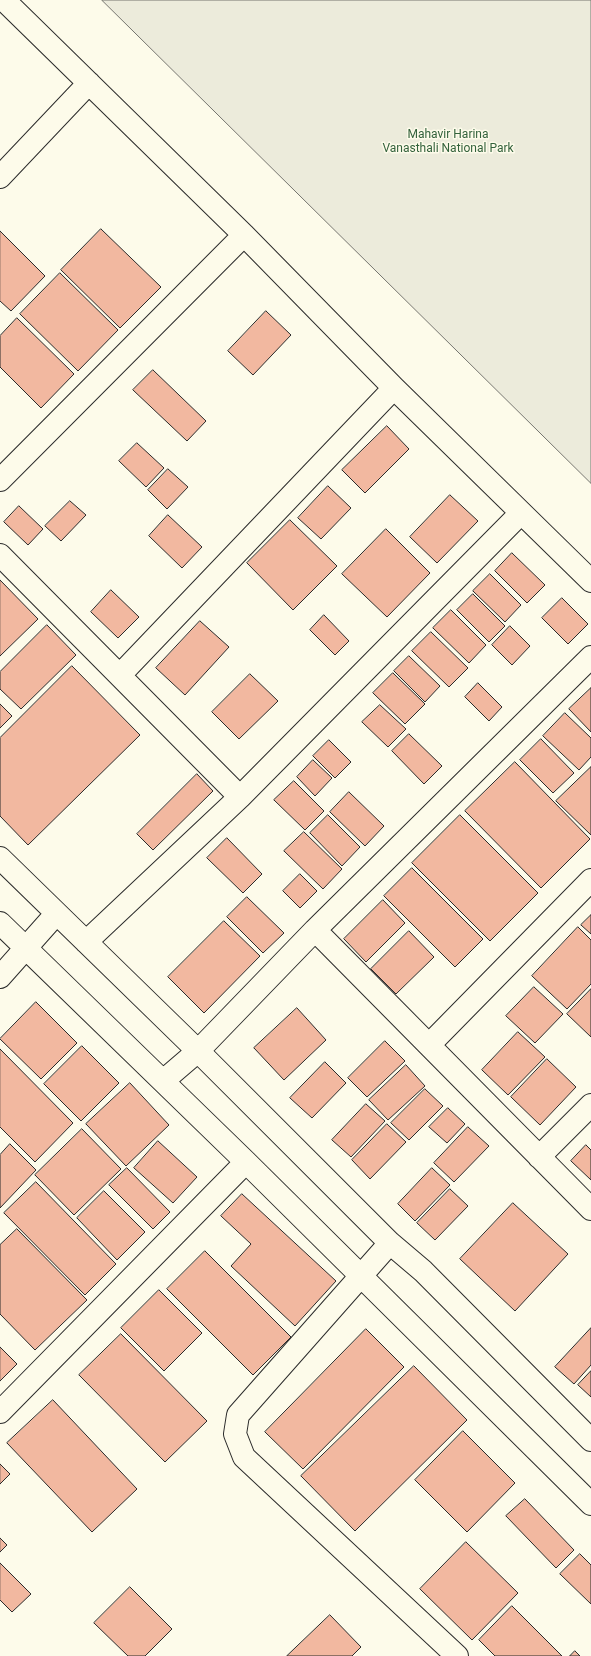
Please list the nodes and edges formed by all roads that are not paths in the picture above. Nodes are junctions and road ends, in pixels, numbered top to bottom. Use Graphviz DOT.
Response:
graph roads {
  1 [pos="4,0"];
  2 [pos="89,83"];
  3 [pos="0,177"];
  4 [pos="244,235"];
  5 [pos="394,388"];
  6 [pos="0,480"];
  7 [pos="520,513"];
  8 [pos="0,555"];
  9 [pos="591,581"];
  10 [pos="591,657"];
  11 [pos="120,675"];
  12 [pos="240,797"];
  13 [pos="0,858"];
  14 [pos="591,880"];
  15 [pos="56,914"];
  16 [pos="0,923"];
  17 [pos="315,930"];
  18 [pos="86,942"];
  19 [pos="26,949"];
  20 [pos="0,977"];
  21 [pos="428,1045"];
  22 [pos="198,1051"];
  23 [pos="163,1081"];
  24 [pos="591,1105"];
  25 [pos="539,1157"];
  26 [pos="246,1162"];
  27 [pos="591,1209"];
  28 [pos="390,1243"];
  29 [pos="361,1276"];
  30 [pos="0,1412"];
  31 [pos="591,1440"];
  32 [pos="591,1504"];
  33 [pos="457,1656"];
  1 -- 2 [label="street"];
  2 -- 3 [label="street"];
  2 -- 4 [label="street"];
  4 -- 5 [label="street"];
  4 -- 6 [label="street"];
  5 -- 7 [label="street"];
  5 -- 11 [label="street"];
  7 -- 9 [label="street"];
  7 -- 12 [label="street"];
  8 -- 11 [label="street"];
  10 -- 17 [label="street"];
  11 -- 12 [label="street"];
  12 -- 18 [label="street"];
  13 -- 15 [label="street"];
  14 -- 21 [label="street"];
  15 -- 18 [label="street"];
  15 -- 19 [label="street"];
  16 -- 19 [label="street"];
  17 -- 21 [label="street"];
  17 -- 22 [label="street"];
  18 -- 22 [label="street"];
  19 -- 20 [label="street"];
  19 -- 23 [label="street"];
  21 -- 25 [label="street"];
  22 -- 23 [label="street"];
  22 -- 28 [label="street"];
  23 -- 26 [label="street"];
  24 -- 25 [label="street"];
  25 -- 27 [label="street"];
  26 -- 29 [label="street"];
  26 -- 30 [label="street"];
  28 -- 29 [label="street"];
  28 -- 31 [label="street"];
  29 -- 32 [label="street"];
  29 -- 33 [label="street"];
}
